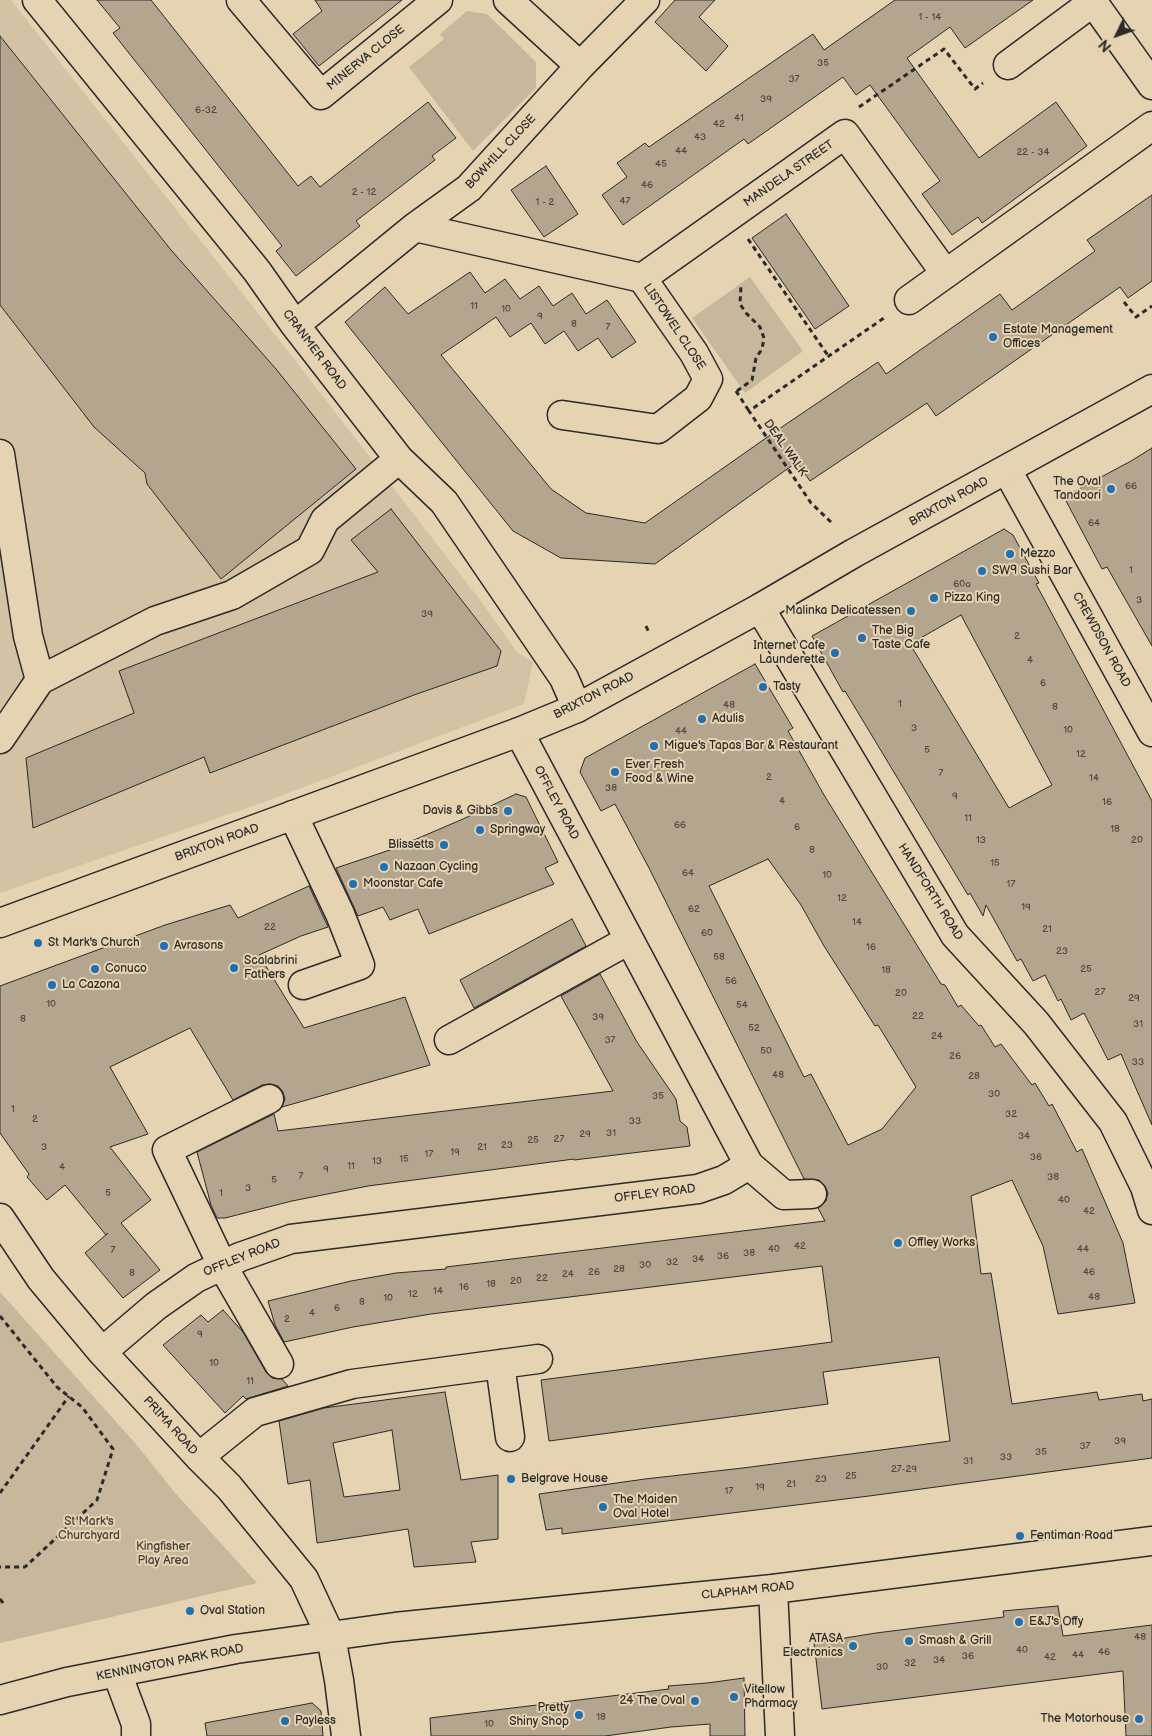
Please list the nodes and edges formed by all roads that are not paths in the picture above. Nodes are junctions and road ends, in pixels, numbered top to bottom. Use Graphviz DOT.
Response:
graph roads {
  1 [pos="241,0"];
  2 [pos="438,0"];
  3 [pos="508,0"];
  4 [pos="645,0"];
  5 [pos="1095,1"];
  6 [pos="50,5"];
  7 [pos="1008,65"];
  8 [pos="580,66"];
  9 [pos="1152,85"];
  10 [pos="1152,126"];
  11 [pos="415,226"];
  12 [pos="945,273"];
  13 [pos="642,278"];
  14 [pos="909,300"];
  15 [pos="295,325"];
  16 [pos="1152,389"];
  17 [pos="562,415"];
  18 [pos="0,454"];
  19 [pos="399,459"];
  20 [pos="1008,470"];
  21 [pos="760,608"];
  22 [pos="40,680"];
  23 [pos="577,708"];
  24 [pos="519,732"];
  25 [pos="1152,732"];
  26 [pos="0,739"];
  27 [pos="293,815"];
  28 [pos="0,923"];
  29 [pos="629,940"];
  30 [pos="303,985"];
  31 [pos="449,1040"];
  32 [pos="269,1099"];
  33 [pos="749,1165"];
  34 [pos="812,1194"];
  35 [pos="1152,1210"];
  36 [pos="0,1218"];
  37 [pos="222,1266"];
  38 [pos="102,1352"];
  39 [pos="538,1359"];
  40 [pos="279,1364"];
  41 [pos="500,1364"];
  42 [pos="510,1437"];
  43 [pos="199,1457"];
  44 [pos="1152,1541"];
  45 [pos="773,1589"];
  46 [pos="337,1636"];
  47 [pos="117,1673"];
  48 [pos="0,1700"];
  49 [pos="136,1736"];
  50 [pos="346,1736"];
  51 [pos="780,1736"];
  1 -- 2 [label="main road, MINERVA CLOSE"];
  3 -- 8 [label="main road"];
  4 -- 8 [label="main road, BOWHILL CLOSE"];
  5 -- 7 [label="main road"];
  5 -- 9 [label="main road"];
  6 -- 15 [label="main road, CRANMER ROAD"];
  8 -- 11 [label="main road, BOWHILL CLOSE"];
  10 -- 12 [label="main road"];
  11 -- 13 [label="main road, LISTOWEL CLOSE"];
  11 -- 15 [label="main road, BOWHILL CLOSE"];
  12 -- 13 [label="main road, MANDELA STREET"];
  12 -- 14 [label="main road"];
  13 -- 17 [label="main road, LISTOWEL CLOSE"];
  15 -- 19 [label="main road, CRANMER ROAD"];
  16 -- 20 [label="main road, BRIXTON ROAD"];
  18 -- 22 [label="main road"];
  19 -- 22 [label="main road"];
  19 -- 23 [label="main road, CRANMER ROAD"];
  20 -- 21 [label="main road, BRIXTON ROAD"];
  20 -- 25 [label="main road, CREWDSON ROAD"];
  21 -- 23 [label="main road, BRIXTON ROAD"];
  21 -- 35 [label="main road, HANDFORTH ROAD"];
  22 -- 26 [label="main road"];
  23 -- 24 [label="main road, BRIXTON ROAD"];
  24 -- 27 [label="main road, BRIXTON ROAD"];
  24 -- 29 [label="main road, OFFLEY ROAD"];
  27 -- 28 [label="main road, BRIXTON ROAD"];
  27 -- 30 [label="main road"];
  29 -- 31 [label="main road"];
  29 -- 33 [label="main road, OFFLEY ROAD"];
  32 -- 37 [label="main road"];
  33 -- 34 [label="main road"];
  33 -- 37 [label="main road, OFFLEY ROAD"];
  36 -- 38 [label="main road, PRIMA ROAD"];
  37 -- 38 [label="main road, OFFLEY ROAD"];
  37 -- 40 [label="main road"];
  38 -- 43 [label="main road, PRIMA ROAD"];
  39 -- 41 [label="main road"];
  41 -- 42 [label="main road"];
  41 -- 43 [label="main road"];
  43 -- 46 [label="main road, PRIMA ROAD"];
  44 -- 45 [label="main road, CLAPHAM ROAD"];
  45 -- 46 [label="main road, CLAPHAM ROAD"];
  45 -- 51 [label="main road"];
  46 -- 47 [label="main road, KENNINGTON PARK ROAD"];
  46 -- 50 [label="main road, PRIMA ROAD"];
  47 -- 48 [label="main road, KENNINGTON PARK ROAD"];
  47 -- 49 [label="main road"];
}
